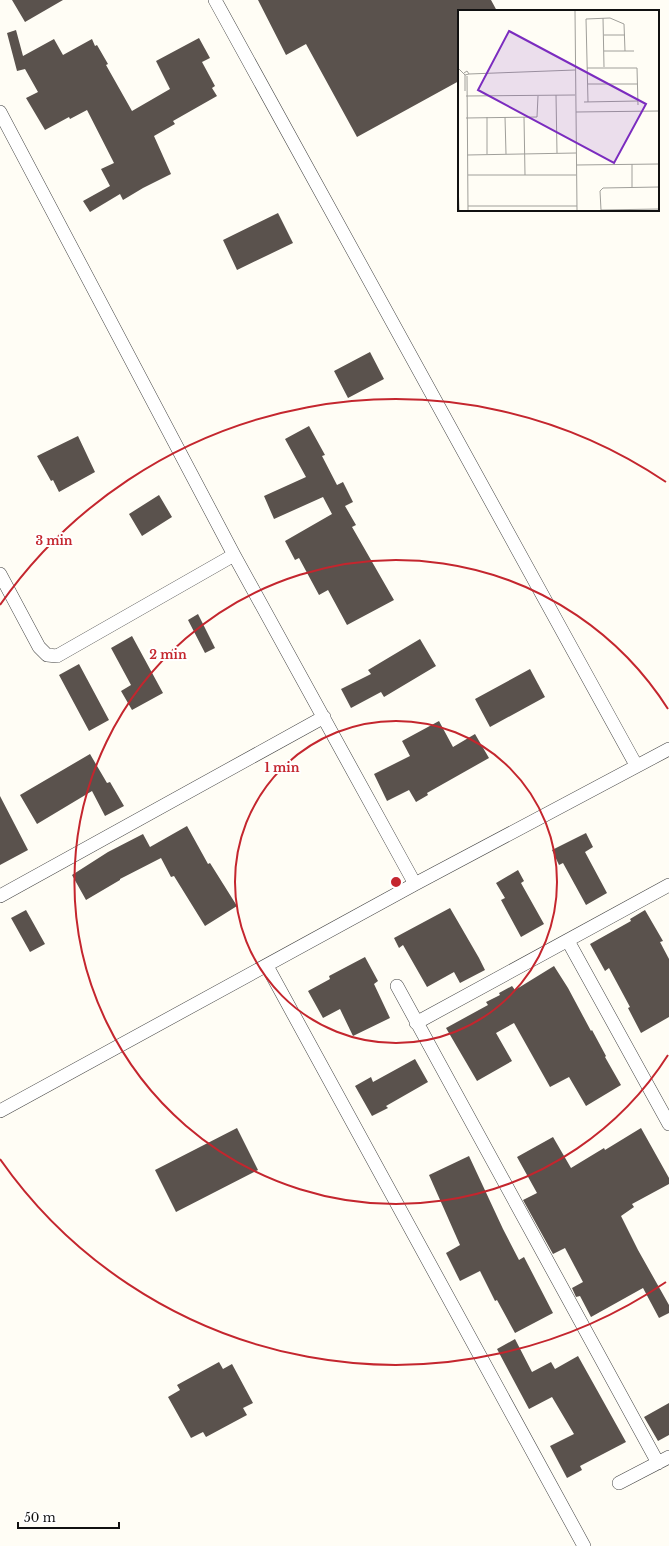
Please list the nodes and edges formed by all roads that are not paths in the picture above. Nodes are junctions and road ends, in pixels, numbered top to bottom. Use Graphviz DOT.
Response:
graph roads {
  1 [pos="215,0"];
  2 [pos="0,112"];
  3 [pos="234,555"];
  4 [pos="0,574"];
  5 [pos="324,717"];
  6 [pos="669,749"];
  7 [pos="636,765"];
  8 [pos="415,884"];
  9 [pos="669,885"];
  10 [pos="0,896"];
  11 [pos="568,941"];
  12 [pos="267,966"];
  13 [pos="397,986"];
  14 [pos="416,1023"];
  15 [pos="0,1111"];
  16 [pos="669,1124"];
  17 [pos="663,1460"];
  18 [pos="620,1483"];
  19 [pos="584,1546"];
  1 -- 7 [label="street"];
  2 -- 3 [label="street"];
  3 -- 4 [label="street"];
  3 -- 5 [label="street"];
  5 -- 8 [label="street"];
  5 -- 10 [label="street"];
  6 -- 7 [label="street"];
  7 -- 8 [label="street"];
  8 -- 12 [label="street"];
  9 -- 11 [label="street"];
  11 -- 14 [label="street"];
  11 -- 16 [label="street"];
  12 -- 15 [label="street"];
  12 -- 19 [label="street"];
  13 -- 14 [label="street"];
  14 -- 17 [label="street"];
  17 -- 18 [label="street"];
}
